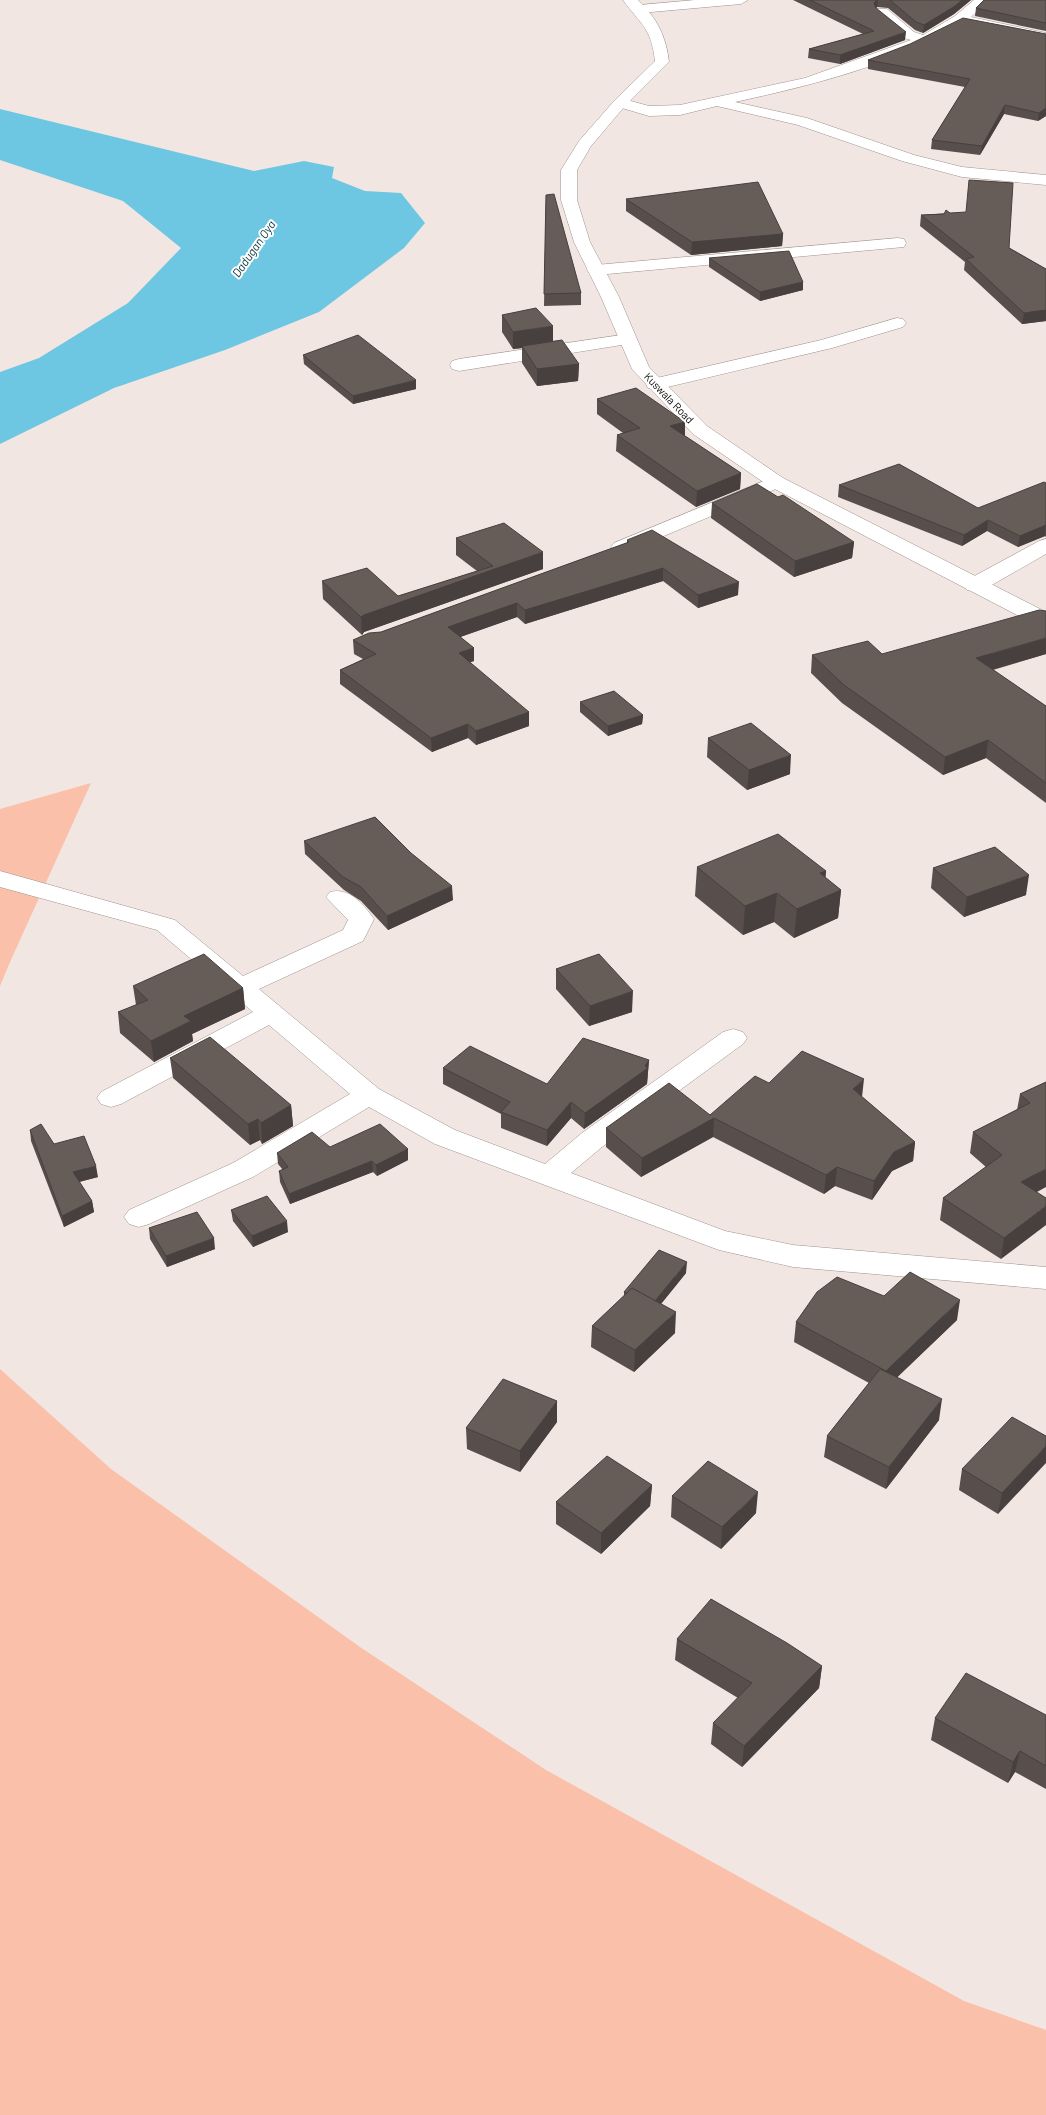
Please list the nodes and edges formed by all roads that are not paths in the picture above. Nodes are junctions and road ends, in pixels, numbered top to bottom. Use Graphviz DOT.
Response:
graph roads {
  1 [pos="741,0"];
  2 [pos="982,0"];
  3 [pos="952,2"];
  4 [pos="635,4"];
  5 [pos="882,12"];
  6 [pos="964,15"];
  7 [pos="1046,37"];
  8 [pos="925,40"];
  9 [pos="713,102"];
  10 [pos="620,103"];
  11 [pos="1046,180"];
  12 [pos="898,242"];
  13 [pos="596,270"];
  14 [pos="897,323"];
  15 [pos="628,339"];
  16 [pos="459,365"];
  17 [pos="655,384"];
  18 [pos="776,482"];
  19 [pos="1046,545"];
  20 [pos="598,556"];
  21 [pos="975,585"];
  22 [pos="1046,621"];
  23 [pos="0,879"];
  24 [pos="339,897"];
  25 [pos="238,988"];
  26 [pos="270,1014"];
  27 [pos="733,1038"];
  28 [pos="369,1095"];
  29 [pos="111,1098"];
  30 [pos="550,1175"];
  31 [pos="139,1217"];
  32 [pos="1046,1278"];
  1 -- 4 [label="street"];
  2 -- 6 [label="street"];
  3 -- 6 [label="street"];
  4 -- 10 [label="street, Kuswala Road"];
  5 -- 8 [label="street"];
  6 -- 7 [label="street"];
  6 -- 8 [label="street"];
  8 -- 9 [label="street"];
  9 -- 10 [label="street"];
  9 -- 11 [label="street"];
  10 -- 13 [label="street, Kuswala Road"];
  12 -- 13 [label="street"];
  13 -- 15 [label="street, Kuswala Road"];
  14 -- 17 [label="street"];
  15 -- 16 [label="street"];
  15 -- 17 [label="street, Kuswala Road"];
  17 -- 18 [label="street, Kuswala Road"];
  18 -- 20 [label="street"];
  18 -- 21 [label="street, Kuswala Road"];
  19 -- 21 [label="street"];
  21 -- 22 [label="street, Kuswala Road"];
  23 -- 25 [label="street"];
  24 -- 25 [label="street"];
  25 -- 26 [label="street"];
  26 -- 28 [label="street"];
  26 -- 29 [label="street"];
  27 -- 30 [label="street"];
  28 -- 30 [label="street"];
  28 -- 31 [label="street"];
  30 -- 32 [label="street"];
}
